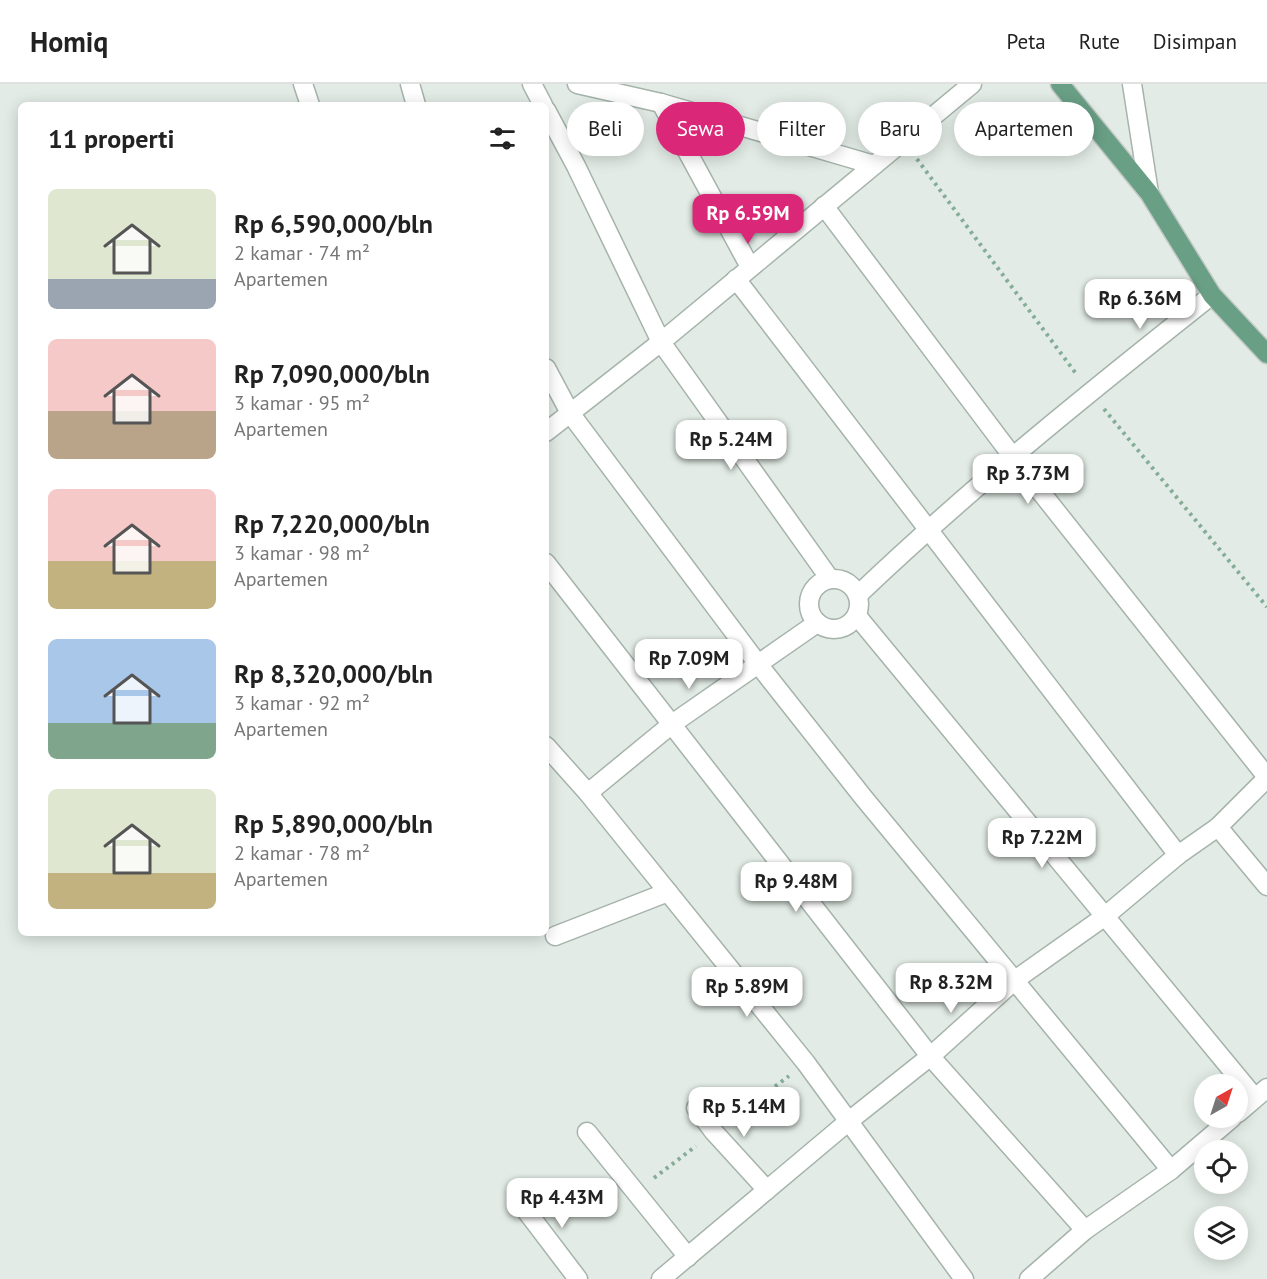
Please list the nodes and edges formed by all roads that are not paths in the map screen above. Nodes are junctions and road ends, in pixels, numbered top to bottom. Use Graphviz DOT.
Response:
graph roads {
  1 [pos="303,84"];
  2 [pos="411,84"];
  3 [pos="532,84"];
  4 [pos="577,84"];
  5 [pos="972,84"];
  6 [pos="1060,84"];
  7 [pos="1132,84"];
  8 [pos="309,102"];
  9 [pos="416,102"];
  10 [pos="541,102"];
  11 [pos="657,102"];
  12 [pos="549,116"];
  13 [pos="745,127"];
  14 [pos="687,156"];
  15 [pos="874,165"];
  16 [pos="1149,193"];
  17 [pos="824,206"];
  18 [pos="743,273"];
  19 [pos="1212,295"];
  20 [pos="661,342"];
  21 [pos="1267,354"];
  22 [pos="549,374"];
  23 [pos="570,414"];
  24 [pos="549,430"];
  25 [pos="1013,457"];
  26 [pos="927,529"];
  27 [pos="549,566"];
  28 [pos="830,579"];
  29 [pos="858,594"];
  30 [pos="857,616"];
  31 [pos="818,623"];
  32 [pos="758,664"];
  33 [pos="672,724"];
  34 [pos="549,749"];
  35 [pos="1267,778"];
  36 [pos="588,793"];
  37 [pos="1218,827"];
  38 [pos="1178,855"];
  39 [pos="1267,886"];
  40 [pos="668,892"];
  41 [pos="1104,917"];
  42 [pos="555,936"];
  43 [pos="1015,980"];
  44 [pos="930,1056"];
  45 [pos="1261,1093"];
  46 [pos="1248,1104"];
  47 [pos="696,1108"];
  48 [pos="849,1120"];
  49 [pos="1220,1128"];
  50 [pos="586,1132"];
  51 [pos="1171,1170"];
  52 [pos="767,1190"];
  53 [pos="518,1200"];
  54 [pos="1085,1230"];
  55 [pos="688,1257"];
  56 [pos="578,1279"];
  57 [pos="661,1279"];
  58 [pos="964,1279"];
  59 [pos="1029,1279"];
  1 -- 8 [label="street"];
  2 -- 9 [label="street"];
  3 -- 10 [label="street"];
  4 -- 11 [label="street"];
  5 -- 15 [label="street"];
  6 -- 16 [label="main road"];
  7 -- 16 [label="street"];
  12 -- 20 [label="street"];
  13 -- 15 [label="street"];
  14 -- 18 [label="street"];
  15 -- 17 [label="street"];
  16 -- 19 [label="main road"];
  17 -- 18 [label="street"];
  17 -- 25 [label="street"];
  18 -- 20 [label="street"];
  18 -- 26 [label="street"];
  19 -- 21 [label="main road"];
  19 -- 25 [label="street"];
  20 -- 23 [label="street"];
  20 -- 28 [label="street"];
  22 -- 23 [label="street"];
  23 -- 24 [label="street"];
  23 -- 32 [label="street"];
  25 -- 26 [label="street"];
  25 -- 35 [label="street"];
  26 -- 29 [label="street"];
  26 -- 38 [label="street"];
  27 -- 33 [label="street"];
  28 -- 29 [label="street"];
  28 -- 31 [label="street"];
  29 -- 30 [label="street"];
  30 -- 31 [label="street"];
  30 -- 41 [label="street"];
  31 -- 32 [label="street"];
  32 -- 33 [label="street"];
  32 -- 43 [label="street"];
  33 -- 36 [label="street"];
  33 -- 44 [label="street"];
  34 -- 36 [label="street"];
  35 -- 37 [label="street"];
  36 -- 40 [label="street"];
  37 -- 38 [label="street"];
  37 -- 39 [label="street"];
  38 -- 41 [label="street"];
  40 -- 42 [label="street"];
  40 -- 48 [label="street"];
  41 -- 43 [label="street"];
  41 -- 45 [label="street"];
  43 -- 44 [label="street"];
  43 -- 51 [label="street"];
  44 -- 48 [label="street"];
  44 -- 54 [label="street"];
  45 -- 46 [label="street"];
  47 -- 52 [label="street"];
  48 -- 52 [label="street"];
  48 -- 58 [label="street"];
  49 -- 51 [label="street"];
  50 -- 55 [label="street"];
  51 -- 54 [label="street"];
  52 -- 55 [label="street"];
  53 -- 56 [label="street"];
  54 -- 59 [label="street"];
  55 -- 57 [label="street"];
}
